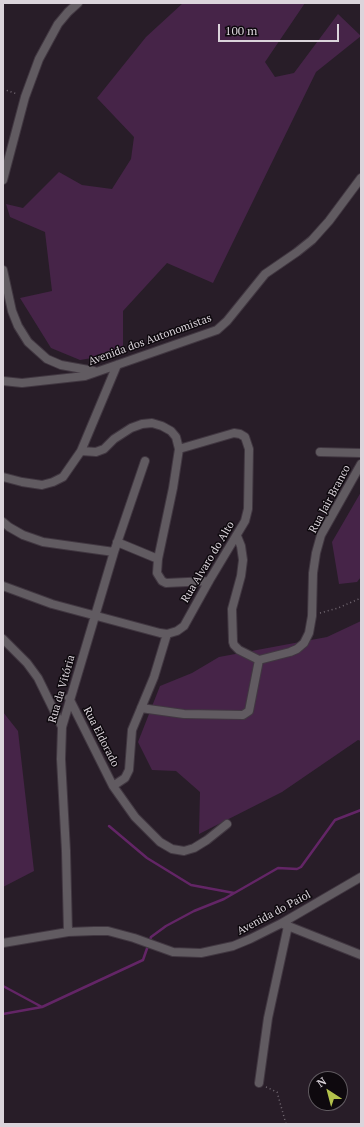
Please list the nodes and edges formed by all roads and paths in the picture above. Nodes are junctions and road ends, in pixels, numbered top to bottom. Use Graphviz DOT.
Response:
graph roads {
  1 [pos="78,3"];
  2 [pos="3,89"];
  3 [pos="25,97"];
  4 [pos="361,178"];
  5 [pos="3,180"];
  6 [pos="3,270"];
  7 [pos="117,365"];
  8 [pos="95,372"];
  9 [pos="3,381"];
  10 [pos="179,449"];
  11 [pos="81,452"];
  12 [pos="320,452"];
  13 [pos="361,453"];
  14 [pos="145,461"];
  15 [pos="361,464"];
  16 [pos="3,477"];
  17 [pos="3,522"];
  18 [pos="237,536"];
  19 [pos="118,542"];
  20 [pos="114,552"];
  21 [pos="158,559"];
  22 [pos="209,581"];
  23 [pos="3,586"];
  24 [pos="361,598"];
  25 [pos="95,616"];
  26 [pos="312,616"];
  27 [pos="167,634"];
  28 [pos="3,639"];
  29 [pos="259,660"];
  30 [pos="70,698"];
  31 [pos="141,708"];
  32 [pos="62,727"];
  33 [pos="114,786"];
  34 [pos="227,824"];
  35 [pos="361,877"];
  36 [pos="285,925"];
  37 [pos="68,932"];
  38 [pos="3,943"];
  39 [pos="361,955"];
  40 [pos="259,1083"];
  41 [pos="286,1124"];
  1 -- 3 [label="street"];
  2 -- 3 [label="path"];
  3 -- 5 [label="street"];
  4 -- 7 [label="street, Avenida dos Autonomistas"];
  6 -- 8 [label="street"];
  7 -- 8 [label="street, Avenida dos Autonomistas"];
  7 -- 11 [label="street"];
  8 -- 9 [label="street, Avenida dos Autonomistas"];
  10 -- 11 [label="street"];
  10 -- 18 [label="street, Rua Alvaro do Alto"];
  10 -- 21 [label="street"];
  11 -- 16 [label="street"];
  12 -- 13 [label="street"];
  14 -- 19 [label="street, Rua da Vitória"];
  15 -- 26 [label="street, Rua Jair Branco"];
  17 -- 20 [label="street"];
  18 -- 22 [label="street, Rua Alvaro do Alto"];
  18 -- 29 [label="street"];
  19 -- 20 [label="street, Rua da Vitória"];
  19 -- 21 [label="street"];
  20 -- 25 [label="street, Rua da Vitória"];
  21 -- 22 [label="street"];
  22 -- 27 [label="street, Rua Alvaro do Alto"];
  23 -- 25 [label="street"];
  24 -- 26 [label="path"];
  25 -- 27 [label="street"];
  25 -- 30 [label="street, Rua da Vitória"];
  26 -- 29 [label="street, Rua Jair Branco"];
  27 -- 31 [label="street"];
  28 -- 32 [label="street"];
  29 -- 31 [label="street"];
  30 -- 32 [label="street, Rua da Vitória"];
  30 -- 33 [label="street, Rua Eldorado"];
  31 -- 33 [label="street"];
  32 -- 37 [label="street, Rua da Vitória"];
  33 -- 34 [label="street, Rua Eldorado"];
  35 -- 36 [label="street, Avenida do Paiol"];
  36 -- 37 [label="street, Avenida do Paiol"];
  36 -- 39 [label="street"];
  36 -- 40 [label="street"];
  37 -- 38 [label="street, Avenida do Paiol"];
  40 -- 41 [label="path"];
}
